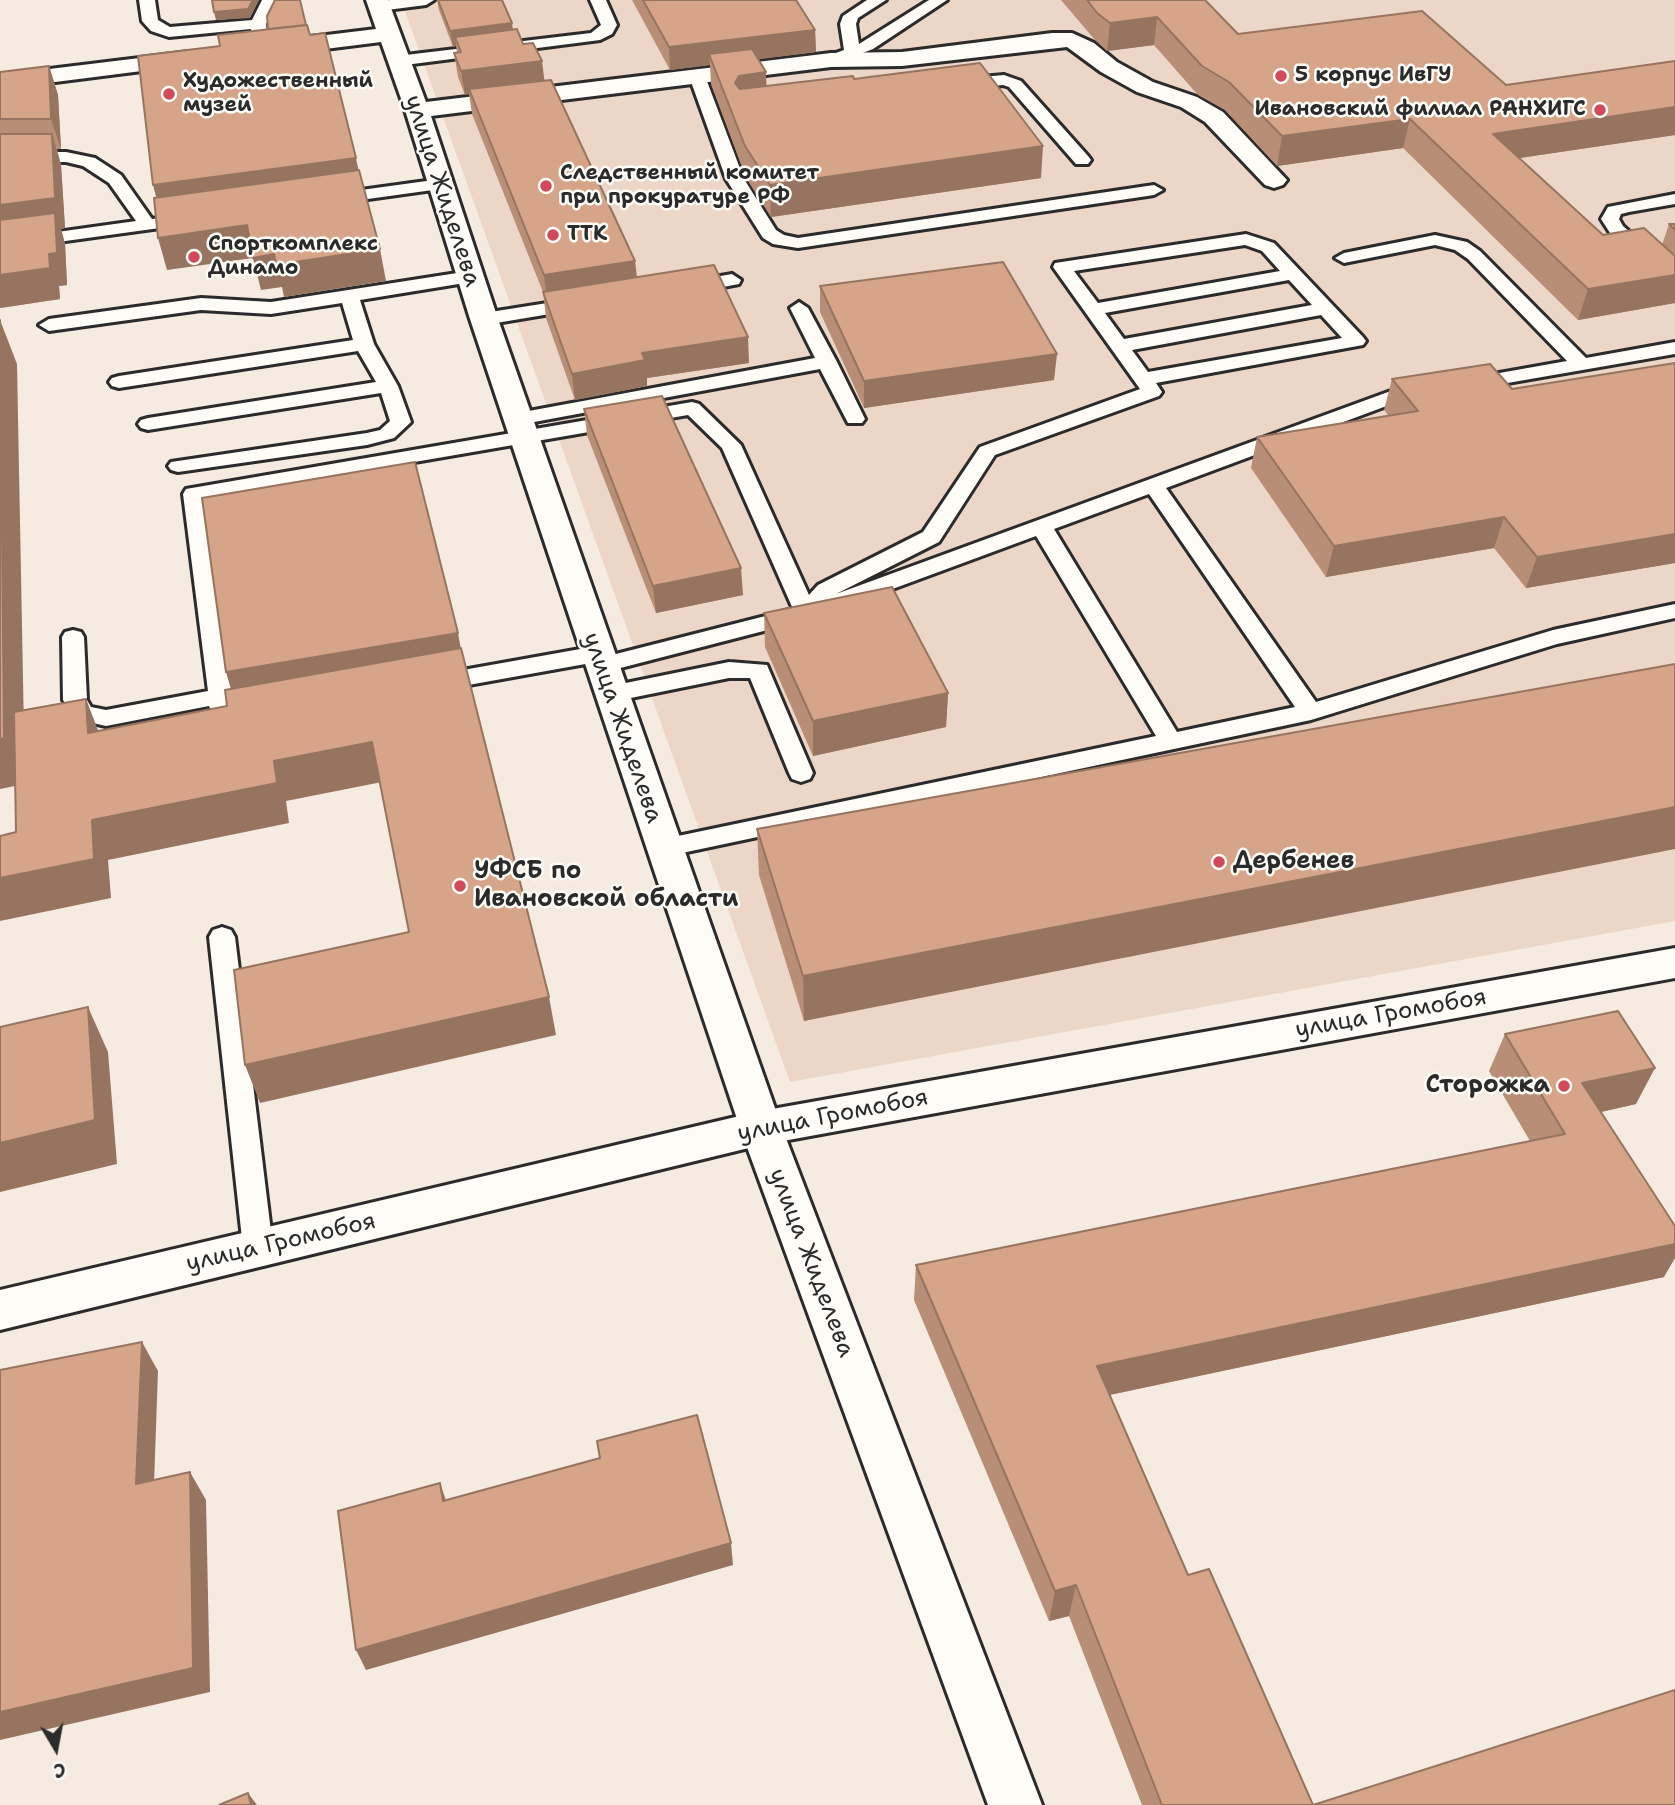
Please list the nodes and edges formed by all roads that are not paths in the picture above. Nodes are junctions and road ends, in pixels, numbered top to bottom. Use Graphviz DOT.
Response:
graph roads {
  1 [pos="148,0"];
  2 [pos="270,0"];
  3 [pos="426,0"];
  4 [pos="598,0"];
  5 [pos="878,0"];
  6 [pos="939,0"];
  7 [pos="258,24"];
  8 [pos="386,25"];
  9 [pos="254,51"];
  10 [pos="841,56"];
  11 [pos="206,57"];
  12 [pos="697,76"];
  13 [pos="0,82"];
  14 [pos="946,86"];
  15 [pos="417,110"];
  16 [pos="0,157"];
  17 [pos="1083,160"];
  18 [pos="1273,180"];
  19 [pos="441,184"];
  20 [pos="1154,190"];
  21 [pos="1675,199"];
  22 [pos="308,202"];
  23 [pos="201,217"];
  24 [pos="148,225"];
  25 [pos="0,245"];
  26 [pos="1344,258"];
  27 [pos="729,273"];
  28 [pos="1294,274"];
  29 [pos="668,282"];
  30 [pos="1675,282"];
  31 [pos="594,294"];
  32 [pos="349,296"];
  33 [pos="478,300"];
  34 [pos="799,308"];
  35 [pos="1326,308"];
  36 [pos="1093,310"];
  37 [pos="49,325"];
  38 [pos="364,344"];
  39 [pos="1119,346"];
  40 [pos="1675,348"];
  41 [pos="827,362"];
  42 [pos="1581,364"];
  43 [pos="1143,379"];
  44 [pos="119,382"];
  45 [pos="388,386"];
  46 [pos="855,419"];
  47 [pos="148,424"];
  48 [pos="521,428"];
  49 [pos="178,466"];
  50 [pos="1154,485"];
  51 [pos="1041,526"];
  52 [pos="1675,611"];
  53 [pos="806,613"];
  54 [pos="73,637"];
  55 [pos="603,671"];
  56 [pos="408,688"];
  57 [pos="221,696"];
  58 [pos="1311,712"];
  59 [pos="274,713"];
  60 [pos="1171,741"];
  61 [pos="801,773"];
  62 [pos="663,848"];
  63 [pos="222,937"];
  64 [pos="1675,963"];
  65 [pos="761,1128"];
  66 [pos="258,1248"];
  67 [pos="0,1310"];
  68 [pos="1015,1805"];
  1 -- 7 [label="lane"];
  2 -- 7 [label="lane"];
  3 -- 8 [label="lane"];
  4 -- 8 [label="lane"];
  5 -- 10 [label="lane"];
  6 -- 10 [label="lane"];
  7 -- 9 [label="lane"];
  8 -- 9 [label="street"];
  8 -- 15 [label="street, улица Жиделева"];
  10 -- 12 [label="street"];
  10 -- 18 [label="street"];
  11 -- 13 [label="street"];
  12 -- 15 [label="street"];
  12 -- 20 [label="lane"];
  14 -- 17 [label="lane"];
  15 -- 19 [label="street, улица Жиделева"];
  16 -- 24 [label="lane"];
  19 -- 22 [label="lane"];
  19 -- 33 [label="street, улица Жиделева"];
  21 -- 30 [label="lane"];
  23 -- 24 [label="lane"];
  24 -- 25 [label="lane"];
  26 -- 42 [label="lane"];
  27 -- 29 [label="lane"];
  28 -- 35 [label="lane"];
  28 -- 36 [label="lane"];
  28 -- 36 [label="lane"];
  31 -- 33 [label="lane"];
  32 -- 33 [label="lane"];
  32 -- 37 [label="lane"];
  32 -- 38 [label="lane"];
  33 -- 48 [label="street, улица Жиделева"];
  34 -- 41 [label="lane"];
  35 -- 39 [label="lane"];
  35 -- 43 [label="lane"];
  36 -- 39 [label="lane"];
  38 -- 44 [label="lane"];
  38 -- 45 [label="lane"];
  39 -- 43 [label="lane"];
  40 -- 42 [label="lane"];
  41 -- 46 [label="lane"];
  41 -- 48 [label="lane"];
  42 -- 50 [label="lane"];
  43 -- 53 [label="lane"];
  45 -- 47 [label="lane"];
  45 -- 49 [label="lane"];
  48 -- 53 [label="lane"];
  48 -- 55 [label="street, улица Жиделева"];
  48 -- 57 [label="lane"];
  50 -- 51 [label="lane"];
  50 -- 58 [label="lane"];
  51 -- 53 [label="lane"];
  51 -- 60 [label="lane"];
  52 -- 58 [label="lane"];
  53 -- 55 [label="lane"];
  54 -- 57 [label="lane"];
  55 -- 56 [label="lane"];
  55 -- 61 [label="lane"];
  55 -- 62 [label="street, улица Жиделева"];
  57 -- 59 [label="lane"];
  58 -- 60 [label="lane"];
  60 -- 62 [label="lane"];
  62 -- 65 [label="street, улица Жиделева"];
  63 -- 66 [label="lane"];
  64 -- 65 [label="street, улица Громобоя"];
  65 -- 66 [label="street, улица Громобоя"];
  65 -- 68 [label="street, улица Жиделева"];
  66 -- 67 [label="street, улица Громобоя"];
}
